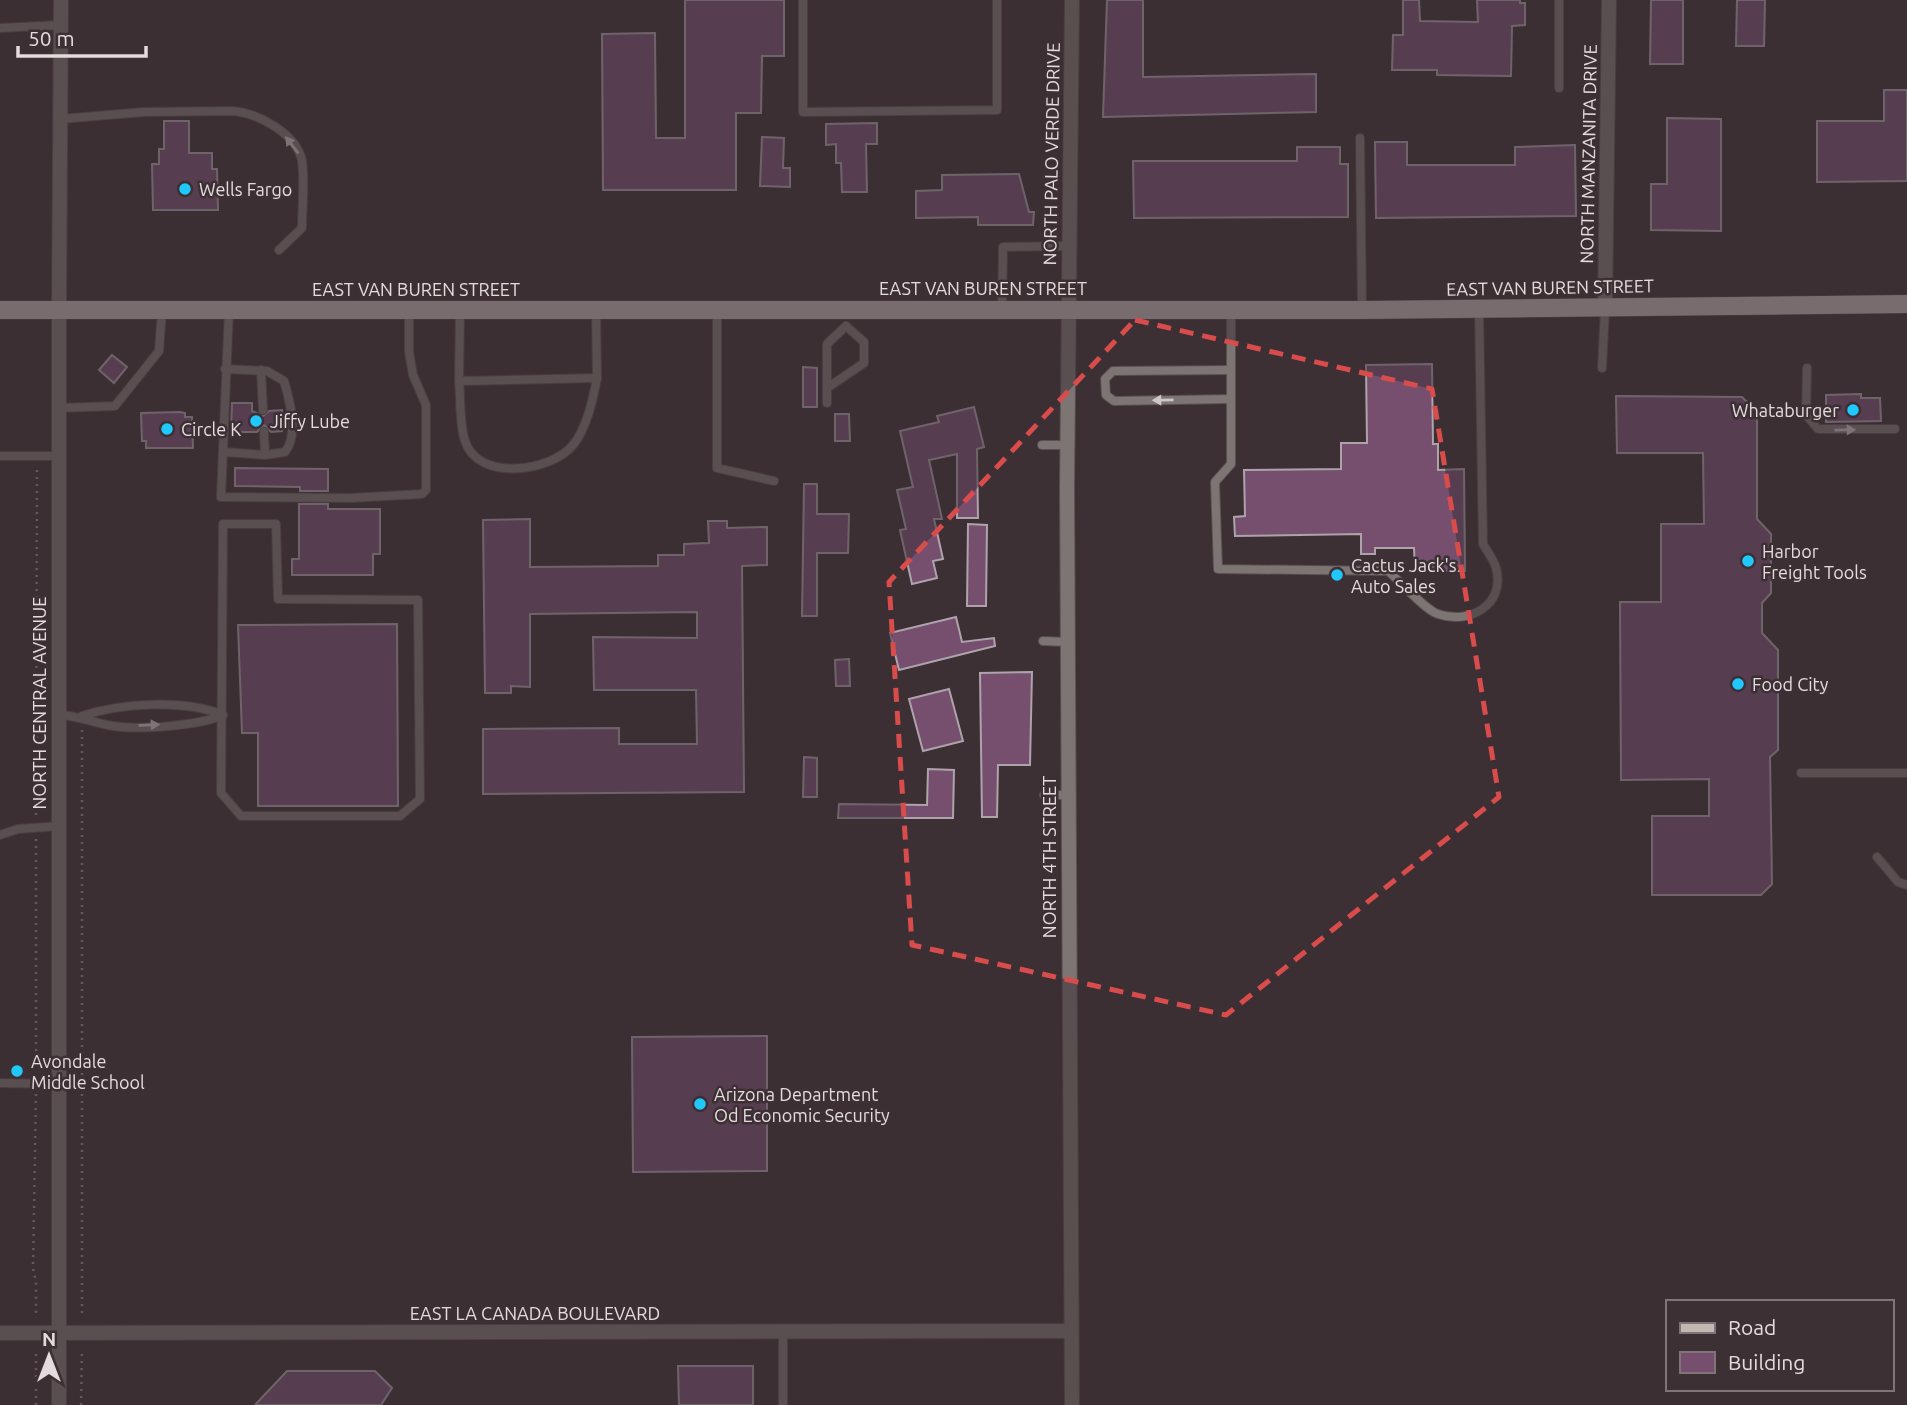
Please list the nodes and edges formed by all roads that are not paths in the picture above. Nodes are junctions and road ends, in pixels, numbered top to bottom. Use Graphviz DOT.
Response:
graph roads {
  1 [pos="61,0"];
  2 [pos="803,0"];
  3 [pos="997,0"];
  4 [pos="1072,0"];
  5 [pos="1559,0"];
  6 [pos="1609,0"];
  7 [pos="61,25"];
  8 [pos="0,27"];
  9 [pos="1559,88"];
  10 [pos="60,119"];
  11 [pos="1360,138"];
  12 [pos="1069,246"];
  13 [pos="279,250"];
  14 [pos="1907,304"];
  15 [pos="1605,308"];
  16 [pos="1002,309"];
  17 [pos="1068,309"];
  18 [pos="1479,309"];
  19 [pos="0,310"];
  20 [pos="59,310"];
  21 [pos="162,310"];
  22 [pos="229,310"];
  23 [pos="409,310"];
  24 [pos="460,310"];
  25 [pos="596,310"];
  26 [pos="717,310"];
  27 [pos="1231,310"];
  28 [pos="1362,310"];
  29 [pos="846,318"];
  30 [pos="1807,368"];
  31 [pos="225,369"];
  32 [pos="1602,369"];
  33 [pos="261,370"];
  34 [pos="1231,370"];
  35 [pos="597,378"];
  36 [pos="459,382"];
  37 [pos="827,388"];
  38 [pos="1231,400"];
  39 [pos="827,403"];
  40 [pos="58,408"];
  41 [pos="263,410"];
  42 [pos="1895,429"];
  43 [pos="264,432"];
  44 [pos="1042,444"];
  45 [pos="1068,445"];
  46 [pos="223,452"];
  47 [pos="265,455"];
  48 [pos="0,456"];
  49 [pos="58,456"];
  50 [pos="774,481"];
  51 [pos="1043,640"];
  52 [pos="1067,642"];
  53 [pos="59,715"];
  54 [pos="223,715"];
  55 [pos="82,716"];
  56 [pos="1801,773"];
  57 [pos="1907,773"];
  58 [pos="1044,794"];
  59 [pos="1068,794"];
  60 [pos="59,826"];
  61 [pos="0,835"];
  62 [pos="1877,857"];
  63 [pos="1907,885"];
  64 [pos="0,1083"];
  65 [pos="59,1084"];
  66 [pos="1070,1331"];
  67 [pos="60,1332"];
  68 [pos="783,1332"];
  69 [pos="0,1333"];
  70 [pos="59,1405"];
  71 [pos="783,1405"];
  72 [pos="1072,1405"];
  1 -- 7 [label="street, NORTH CENTRAL AVENUE"];
  2 -- 3 [label="lane"];
  4 -- 12 [label="street, NORTH PALO VERDE DRIVE"];
  5 -- 9 [label="lane"];
  6 -- 15 [label="street, NORTH MANZANITA DRIVE"];
  7 -- 8 [label="lane"];
  7 -- 10 [label="street, NORTH CENTRAL AVENUE"];
  13 -- 10 [label="lane, one-way"];
  10 -- 20 [label="street, NORTH CENTRAL AVENUE"];
  11 -- 28 [label="lane"];
  12 -- 16 [label="lane"];
  12 -- 17 [label="street, NORTH PALO VERDE DRIVE"];
  14 -- 15 [label="main road, EAST VAN BUREN STREET"];
  15 -- 18 [label="main road, EAST VAN BUREN STREET"];
  15 -- 32 [label="lane"];
  16 -- 17 [label="main road, EAST VAN BUREN STREET"];
  16 -- 29 [label="main road, EAST VAN BUREN STREET"];
  17 -- 27 [label="main road, EAST VAN BUREN STREET"];
  17 -- 45 [label="street, NORTH 4TH STREET"];
  18 -- 28 [label="main road, EAST VAN BUREN STREET"];
  18 -- 38 [label="lane"];
  19 -- 20 [label="main road, EAST VAN BUREN STREET"];
  20 -- 21 [label="main road, EAST VAN BUREN STREET"];
  20 -- 40 [label="street, NORTH CENTRAL AVENUE"];
  21 -- 22 [label="main road, EAST VAN BUREN STREET"];
  21 -- 40 [label="lane"];
  22 -- 23 [label="main road, EAST VAN BUREN STREET"];
  22 -- 31 [label="lane"];
  23 -- 24 [label="main road, EAST VAN BUREN STREET"];
  23 -- 46 [label="lane"];
  24 -- 25 [label="main road, EAST VAN BUREN STREET"];
  24 -- 36 [label="lane"];
  25 -- 26 [label="main road, EAST VAN BUREN STREET"];
  25 -- 35 [label="lane"];
  26 -- 29 [label="main road, EAST VAN BUREN STREET"];
  26 -- 50 [label="lane"];
  27 -- 28 [label="main road, EAST VAN BUREN STREET"];
  27 -- 34 [label="lane"];
  29 -- 37 [label="lane"];
  29 -- 37 [label="lane"];
  30 -- 42 [label="lane, one-way"];
  31 -- 33 [label="lane"];
  31 -- 46 [label="lane"];
  33 -- 41 [label="lane"];
  33 -- 47 [label="lane"];
  34 -- 38 [label="lane"];
  38 -- 34 [label="lane, one-way"];
  35 -- 36 [label="lane"];
  35 -- 36 [label="lane"];
  37 -- 39 [label="lane"];
  40 -- 49 [label="street, NORTH CENTRAL AVENUE"];
  43 -- 47 [label="lane"];
  44 -- 45 [label="lane"];
  45 -- 52 [label="street, NORTH 4TH STREET"];
  46 -- 47 [label="lane"];
  48 -- 49 [label="lane"];
  49 -- 53 [label="street, NORTH CENTRAL AVENUE"];
  51 -- 52 [label="lane"];
  52 -- 59 [label="street, NORTH 4TH STREET"];
  53 -- 55 [label="lane"];
  53 -- 60 [label="street, NORTH CENTRAL AVENUE"];
  54 -- 54 [label="lane"];
  54 -- 55 [label="lane"];
  55 -- 54 [label="lane, one-way"];
  56 -- 57 [label="lane"];
  58 -- 59 [label="lane"];
  59 -- 66 [label="street, NORTH 4TH STREET"];
  60 -- 61 [label="lane"];
  60 -- 65 [label="street, NORTH CENTRAL AVENUE"];
  62 -- 63 [label="lane"];
  64 -- 65 [label="lane"];
  65 -- 67 [label="street, NORTH CENTRAL AVENUE"];
  66 -- 68 [label="street, EAST LA CANADA BOULEVARD"];
  66 -- 72 [label="street, NORTH 4TH STREET"];
  67 -- 68 [label="street, EAST LA CANADA BOULEVARD"];
  67 -- 69 [label="street, EAST LA CANADA BOULEVARD"];
  67 -- 70 [label="street, NORTH CENTRAL AVENUE"];
  68 -- 71 [label="lane"];
}
